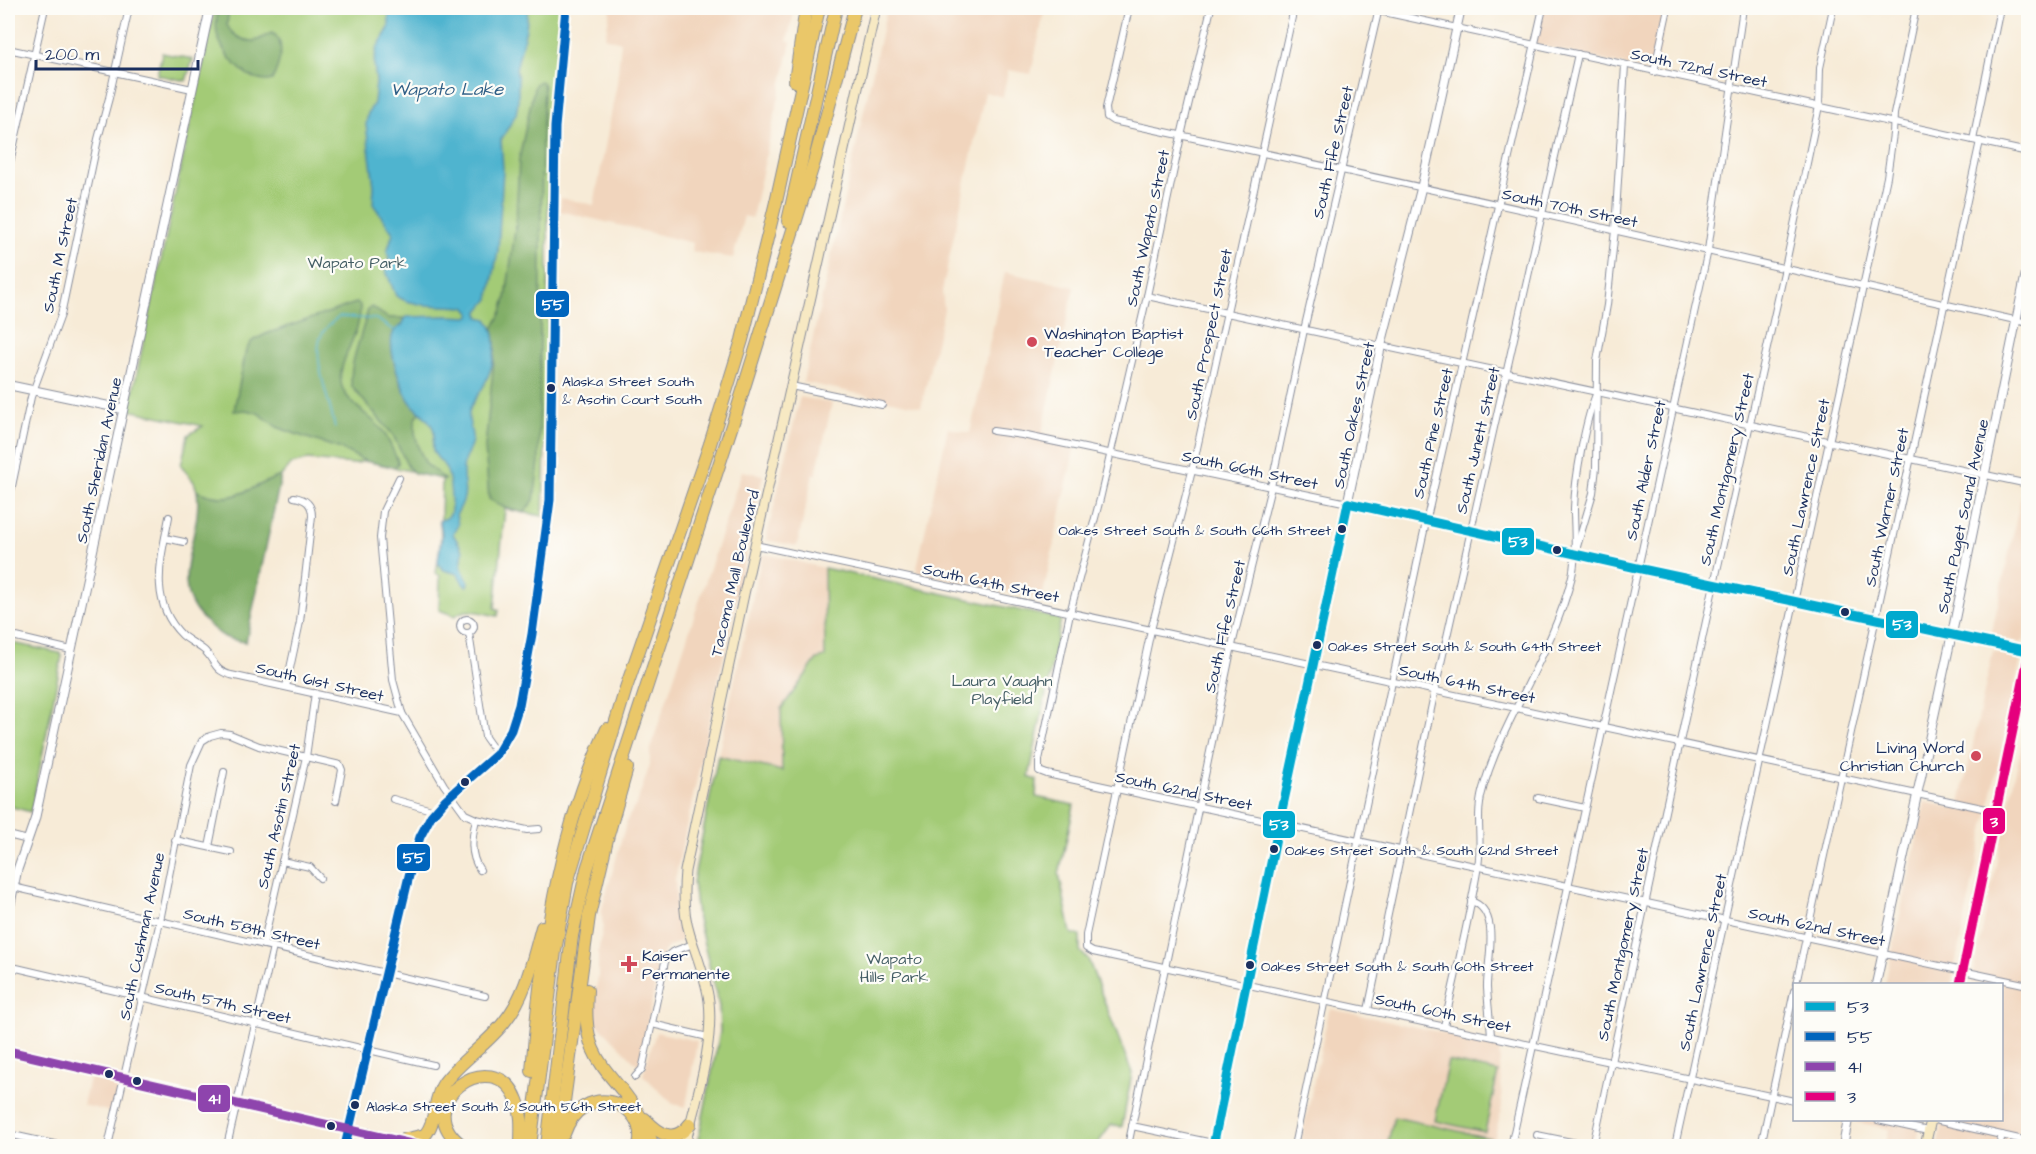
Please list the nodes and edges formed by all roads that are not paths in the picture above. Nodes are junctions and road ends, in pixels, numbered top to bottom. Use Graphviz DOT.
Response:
graph roads {
  1 [pos="45,8"];
  2 [pos="129,8"];
  3 [pos="210,8"];
  4 [pos="566,8"];
  5 [pos="806,8"];
  6 [pos="819,8"];
  7 [pos="836,8"];
  8 [pos="856,8"];
  9 [pos="876,8"];
  10 [pos="1129,8"];
  11 [pos="1211,8"];
  12 [pos="1294,8"];
  13 [pos="1365,8"];
  14 [pos="1461,8"];
  15 [pos="1543,8"];
  16 [pos="1668,8"];
  17 [pos="1743,8"];
  18 [pos="1833,8"];
  19 [pos="1916,8"];
  20 [pos="2000,8"];
  21 [pos="1379,9"];
  22 [pos="1457,27"];
  23 [pos="1534,45"];
  24 [pos="8,49"];
  25 [pos="1578,54"];
  26 [pos="34,55"];
  27 [pos="1625,65"];
  28 [pos="1654,72"];
  29 [pos="114,73"];
  30 [pos="1731,87"];
  31 [pos="192,89"];
  32 [pos="1819,106"];
  33 [pos="1894,122"];
  34 [pos="1181,136"];
  35 [pos="1977,140"];
  36 [pos="2028,152"];
  37 [pos="9,153"];
  38 [pos="1262,153"];
  39 [pos="784,168"];
  40 [pos="8,171"];
  41 [pos="1342,171"];
  42 [pos="1421,189"];
  43 [pos="1498,206"];
  44 [pos="1542,215"];
  45 [pos="1615,230"];
  46 [pos="1708,250"];
  47 [pos="2028,264"];
  48 [pos="1785,268"];
  49 [pos="1863,286"];
  50 [pos="1147,296"];
  51 [pos="1944,304"];
  52 [pos="1226,313"];
  53 [pos="2016,320"];
  54 [pos="2028,322"];
  55 [pos="1304,330"];
  56 [pos="757,344"];
  57 [pos="1382,346"];
  58 [pos="1462,364"];
  59 [pos="1506,373"];
  60 [pos="8,385"];
  61 [pos="790,386"];
  62 [pos="33,390"];
  63 [pos="1597,392"];
  64 [pos="882,405"];
  65 [pos="1672,408"];
  66 [pos="123,409"];
  67 [pos="1749,425"];
  68 [pos="993,431"];
  69 [pos="1829,442"];
  70 [pos="1110,453"];
  71 [pos="1910,459"];
  72 [pos="1192,471"];
  73 [pos="11,472"];
  74 [pos="1985,475"];
  75 [pos="399,478"];
  76 [pos="2028,484"];
  77 [pos="1271,487"];
  78 [pos="294,498"];
  79 [pos="1348,504"];
  80 [pos="8,505"];
  81 [pos="169,517"];
  82 [pos="1426,521"];
  83 [pos="1470,530"];
  84 [pos="165,538"];
  85 [pos="184,542"];
  86 [pos="755,545"];
  87 [pos="1575,553"];
  88 [pos="686,568"];
  89 [pos="1637,568"];
  90 [pos="1714,584"];
  91 [pos="1794,601"];
  92 [pos="1070,613"];
  93 [pos="1875,618"];
  94 [pos="1151,630"];
  95 [pos="469,633"];
  96 [pos="8,635"];
  97 [pos="1952,635"];
  98 [pos="1232,648"];
  99 [pos="71,650"];
  100 [pos="2028,651"];
  101 [pos="2028,658"];
  102 [pos="1314,665"];
  103 [pos="1392,681"];
  104 [pos="286,687"];
  105 [pos="626,688"];
  106 [pos="1435,690"];
  107 [pos="315,693"];
  108 [pos="1517,707"];
  109 [pos="402,713"];
  110 [pos="1603,726"];
  111 [pos="1680,742"];
  112 [pos="497,754"];
  113 [pos="306,757"];
  114 [pos="1760,760"];
  115 [pos="1039,770"];
  116 [pos="224,772"];
  117 [pos="1842,778"];
  118 [pos="1117,789"];
  119 [pos="450,794"];
  120 [pos="1917,794"];
  121 [pos="1538,798"];
  122 [pos="393,799"];
  123 [pos="336,801"];
  124 [pos="1199,807"];
  125 [pos="1585,808"];
  126 [pos="435,811"];
  127 [pos="1996,811"];
  128 [pos="476,819"];
  129 [pos="1279,824"];
  130 [pos="539,829"];
  131 [pos="8,835"];
  132 [pos="28,840"];
  133 [pos="176,840"];
  134 [pos="1357,841"];
  135 [pos="208,847"];
  136 [pos="605,847"];
  137 [pos="1400,850"];
  138 [pos="231,852"];
  139 [pos="282,861"];
  140 [pos="1478,867"];
  141 [pos="480,870"];
  142 [pos="320,878"];
  143 [pos="558,880"];
  144 [pos="1568,886"];
  145 [pos="13,887"];
  146 [pos="1471,901"];
  147 [pos="1645,903"];
  148 [pos="8,916"];
  149 [pos="1725,920"];
  150 [pos="160,921"];
  151 [pos="1806,937"];
  152 [pos="693,944"];
  153 [pos="263,945"];
  154 [pos="273,947"];
  155 [pos="1086,948"];
  156 [pos="1882,954"];
  157 [pos="8,966"];
  158 [pos="1166,966"];
  159 [pos="1963,971"];
  160 [pos="386,973"];
  161 [pos="1796,983"];
  162 [pos="1876,983"];
  163 [pos="1960,983"];
  164 [pos="1247,984"];
  165 [pos="2028,985"];
  166 [pos="485,996"];
  167 [pos="1793,996"];
  168 [pos="142,997"];
  169 [pos="1324,1000"];
  170 [pos="1368,1010"];
  171 [pos="255,1023"];
  172 [pos="652,1024"];
  173 [pos="1444,1026"];
  174 [pos="1491,1036"];
  175 [pos="708,1037"];
  176 [pos="1533,1045"];
  177 [pos="368,1050"];
  178 [pos="8,1051"];
  179 [pos="1611,1061"];
  180 [pos="433,1065"];
  181 [pos="635,1077"];
  182 [pos="124,1078"];
  183 [pos="1690,1078"];
  184 [pos="626,1095"];
  185 [pos="1772,1096"];
  186 [pos="1793,1101"];
  187 [pos="237,1104"];
  188 [pos="1848,1121"];
  189 [pos="1886,1121"];
  190 [pos="1932,1121"];
  191 [pos="1942,1121"];
  192 [pos="690,1124"];
  193 [pos="1132,1126"];
  194 [pos="349,1130"];
  195 [pos="1928,1131"];
  196 [pos="8,1134"];
  197 [pos="368,1134"];
  198 [pos="1537,1135"];
  199 [pos="2002,1135"];
  200 [pos="398,1141"];
  201 [pos="2028,1144"];
  202 [pos="1213,1145"];
  203 [pos="63,1146"];
  204 [pos="108,1146"];
  205 [pos="226,1146"];
  206 [pos="345,1146"];
  207 [pos="384,1146"];
  208 [pos="420,1146"];
  209 [pos="463,1146"];
  210 [pos="522,1146"];
  211 [pos="530,1146"];
  212 [pos="547,1146"];
  213 [pos="559,1146"];
  214 [pos="639,1146"];
  215 [pos="653,1146"];
  216 [pos="685,1146"];
  217 [pos="1128,1146"];
  218 [pos="1227,1146"];
  219 [pos="1294,1146"];
  220 [pos="1510,1146"];
  221 [pos="1592,1146"];
  222 [pos="1675,1146"];
  223 [pos="1761,1146"];
  224 [pos="1842,1146"];
  225 [pos="1925,1146"];
  226 [pos="1999,1146"];
  1 -- 26 [label="street"];
  2 -- 29 [label="street, South M Street"];
  3 -- 31 [label="street, South Sheridan Avenue"];
  4 -- 112 [label="street"];
  5 -- 39 [label="highway"];
  6 -- 39 [label="highway"];
  7 -- 56 [label="highway"];
  8 -- 56 [label="highway"];
  9 -- 61 [label="main road, Tacoma Mall Boulevard"];
  10 -- 34 [label="street, South 70th Street"];
  11 -- 34 [label="street, South Wapato Street"];
  12 -- 38 [label="street, South Prospect Street"];
  13 -- 21 [label="street, South 72nd Street"];
  14 -- 22 [label="street, South Oakes Street"];
  15 -- 23 [label="street, South Pine Street"];
  16 -- 28 [label="street"];
  17 -- 30 [label="street, South Alder Street"];
  18 -- 32 [label="street, South Montgomery Street"];
  19 -- 33 [label="street, South Lawrence Street"];
  20 -- 35 [label="street, South Warner Street"];
  21 -- 22 [label="street, South 72nd Street"];
  21 -- 41 [label="street, South Fife Street"];
  22 -- 23 [label="street, South 72nd Street"];
  22 -- 42 [label="street, South Oakes Street"];
  23 -- 25 [label="street, South 72nd Street"];
  23 -- 43 [label="street, South Pine Street"];
  24 -- 26 [label="street"];
  25 -- 27 [label="street, South 72nd Street"];
  25 -- 44 [label="street, South Junett Street"];
  26 -- 29 [label="street"];
  26 -- 37 [label="street"];
  27 -- 28 [label="street, South 72nd Street"];
  27 -- 45 [label="street"];
  28 -- 30 [label="street, South 72nd Street"];
  29 -- 31 [label="street"];
  29 -- 62 [label="street, South M Street"];
  30 -- 32 [label="street, South 72nd Street"];
  30 -- 46 [label="street, South Alder Street"];
  31 -- 66 [label="street, South Sheridan Avenue"];
  32 -- 33 [label="street, South 72nd Street"];
  32 -- 48 [label="street, South Montgomery Street"];
  33 -- 35 [label="street, South 72nd Street"];
  33 -- 49 [label="street, South Lawrence Street"];
  34 -- 38 [label="street, South 70th Street"];
  34 -- 50 [label="street, South Wapato Street"];
  35 -- 36 [label="street, South 72nd Street"];
  35 -- 51 [label="street, South Warner Street"];
  37 -- 40 [label="street"];
  38 -- 41 [label="street, South 70th Street"];
  38 -- 52 [label="street, South Prospect Street"];
  39 -- 105 [label="highway"];
  41 -- 42 [label="street, South 70th Street"];
  41 -- 55 [label="street, South Fife Street"];
  42 -- 43 [label="street, South 70th Street"];
  42 -- 57 [label="street, South Oakes Street"];
  43 -- 44 [label="street, South 70th Street"];
  43 -- 58 [label="street, South Pine Street"];
  44 -- 45 [label="street, South 70th Street"];
  44 -- 59 [label="street, South Junett Street"];
  45 -- 46 [label="street, South 70th Street"];
  45 -- 63 [label="street"];
  46 -- 48 [label="street, South 70th Street"];
  46 -- 65 [label="street, South Alder Street"];
  47 -- 53 [label="street, South Puget Sound Avenue"];
  48 -- 49 [label="street, South 70th Street"];
  48 -- 67 [label="street, South Montgomery Street"];
  49 -- 51 [label="street, South 70th Street"];
  49 -- 69 [label="street, South Lawrence Street"];
  50 -- 52 [label="street"];
  50 -- 70 [label="street, South Wapato Street"];
  51 -- 53 [label="street, South 70th Street"];
  51 -- 71 [label="street, South Warner Street"];
  52 -- 55 [label="street"];
  52 -- 72 [label="street, South Prospect Street"];
  53 -- 54 [label="street, South 70th Street"];
  53 -- 74 [label="street, South Puget Sound Avenue"];
  55 -- 57 [label="street"];
  55 -- 77 [label="street, South Fife Street"];
  56 -- 88 [label="highway"];
  57 -- 58 [label="street"];
  57 -- 79 [label="street, South Oakes Street"];
  58 -- 59 [label="street"];
  58 -- 82 [label="street, South Pine Street"];
  59 -- 63 [label="street"];
  59 -- 83 [label="street, South Junett Street"];
  60 -- 62 [label="street"];
  61 -- 64 [label="street"];
  61 -- 86 [label="main road, Tacoma Mall Boulevard"];
  62 -- 66 [label="street"];
  62 -- 73 [label="street, South M Street"];
  63 -- 65 [label="street"];
  63 -- 87 [label="street"];
  63 -- 87 [label="street"];
  65 -- 67 [label="street"];
  65 -- 89 [label="street, South Alder Street"];
  66 -- 99 [label="street, South Sheridan Avenue"];
  67 -- 69 [label="street"];
  67 -- 90 [label="street, South Montgomery Street"];
  68 -- 70 [label="street, South 66th Street"];
  69 -- 71 [label="street"];
  69 -- 91 [label="street, South Lawrence Street"];
  70 -- 72 [label="street, South 66th Street"];
  70 -- 92 [label="street, South Wapato Street"];
  71 -- 74 [label="street"];
  71 -- 93 [label="street, South Warner Street"];
  72 -- 77 [label="street, South 66th Street"];
  72 -- 94 [label="street, South Prospect Street"];
  73 -- 80 [label="street, South M Street"];
  74 -- 76 [label="street"];
  74 -- 97 [label="street, South Puget Sound Avenue"];
  75 -- 109 [label="street"];
  77 -- 79 [label="street, South 66th Street"];
  77 -- 98 [label="street, South Fife Street"];
  78 -- 104 [label="street"];
  79 -- 82 [label="street, South 66th Street"];
  79 -- 102 [label="street, South Oakes Street"];
  81 -- 84 [label="street"];
  82 -- 83 [label="street, South 66th Street"];
  82 -- 103 [label="street, South Pine Street"];
  83 -- 87 [label="street, South 66th Street"];
  83 -- 106 [label="street, South Junett Street"];
  84 -- 85 [label="street"];
  84 -- 104 [label="street, South 61st Street"];
  86 -- 92 [label="street, South 64th Street"];
  86 -- 152 [label="main road, Tacoma Mall Boulevard"];
  87 -- 89 [label="street, South 66th Street"];
  87 -- 108 [label="street"];
  88 -- 136 [label="highway"];
  88 -- 212 [label="highway"];
  89 -- 90 [label="street, South 66th Street"];
  89 -- 110 [label="street, South Alder Street"];
  90 -- 91 [label="street, South 66th Street"];
  90 -- 111 [label="street, South Montgomery Street"];
  91 -- 93 [label="street, South 66th Street"];
  91 -- 114 [label="street, South Lawrence Street"];
  92 -- 94 [label="street, South 64th Street"];
  92 -- 115 [label="street, South Wapato Street"];
  93 -- 97 [label="street, South 66th Street"];
  93 -- 117 [label="street, South Warner Street"];
  94 -- 98 [label="street, South 64th Street"];
  94 -- 118 [label="street, South Prospect Street"];
  95 -- 112 [label="street"];
  96 -- 99 [label="street"];
  97 -- 100 [label="street, South 66th Street"];
  97 -- 120 [label="street, South Puget Sound Avenue"];
  98 -- 102 [label="street, South 64th Street"];
  98 -- 124 [label="street, South Fife Street"];
  99 -- 132 [label="street, South Sheridan Avenue"];
  101 -- 127 [label="main road"];
  102 -- 103 [label="street, South 64th Street"];
  102 -- 129 [label="street, South Oakes Street"];
  103 -- 106 [label="street, South 64th Street"];
  103 -- 134 [label="street, South Pine Street"];
  104 -- 107 [label="street, South 61st Street"];
  105 -- 143 [label="highway"];
  105 -- 211 [label="highway"];
  106 -- 108 [label="street, South 64th Street"];
  106 -- 137 [label="street, South Junett Street"];
  107 -- 109 [label="street, South 61st Street"];
  107 -- 113 [label="street, South Asotin Street"];
  108 -- 110 [label="street, South 64th Street"];
  108 -- 140 [label="street"];
  109 -- 119 [label="street"];
  110 -- 111 [label="street, South 64th Street"];
  110 -- 125 [label="street, South Alder Street"];
  111 -- 114 [label="street, South 64th Street"];
  111 -- 147 [label="street, South Montgomery Street"];
  112 -- 119 [label="street"];
  113 -- 123 [label="street"];
  113 -- 133 [label="street, South Cushman Avenue"];
  113 -- 139 [label="street, South Asotin Street"];
  114 -- 117 [label="street, South 64th Street"];
  114 -- 149 [label="street, South Lawrence Street"];
  115 -- 118 [label="street, South 62nd Street"];
  116 -- 135 [label="street"];
  117 -- 120 [label="street, South 64th Street"];
  117 -- 151 [label="street, South Warner Street"];
  118 -- 124 [label="street, South 62nd Street"];
  118 -- 155 [label="street, South Prospect Street"];
  119 -- 126 [label="street"];
  119 -- 128 [label="street"];
  120 -- 127 [label="street, South 64th Street"];
  120 -- 156 [label="street, South Puget Sound Avenue"];
  121 -- 125 [label="street"];
  122 -- 126 [label="street"];
  124 -- 129 [label="street, South 62nd Street"];
  124 -- 158 [label="street, South Fife Street"];
  125 -- 144 [label="street, South Alder Street"];
  126 -- 160 [label="street"];
  127 -- 159 [label="main road"];
  128 -- 130 [label="street"];
  128 -- 141 [label="street"];
  129 -- 134 [label="street, South 62nd Street"];
  129 -- 164 [label="street, South Oakes Street"];
  131 -- 132 [label="street"];
  132 -- 145 [label="street, South Sheridan Avenue"];
  133 -- 135 [label="street"];
  133 -- 150 [label="street, South Cushman Avenue"];
  134 -- 137 [label="street, South 62nd Street"];
  134 -- 169 [label="street, South Pine Street"];
  135 -- 138 [label="street"];
  136 -- 184 [label="highway"];
  136 -- 213 [label="highway"];
  137 -- 140 [label="street, South 62nd Street"];
  137 -- 170 [label="street, South Junett Street"];
  139 -- 142 [label="street"];
  139 -- 153 [label="street, South Asotin Street"];
  140 -- 144 [label="street, South 62nd Street"];
  140 -- 146 [label="street"];
  143 -- 200 [label="highway"];
  143 -- 210 [label="highway"];
  144 -- 147 [label="street, South 62nd Street"];
  144 -- 176 [label="street, South Alder Street"];
  145 -- 148 [label="street, South Sheridan Avenue"];
  145 -- 150 [label="street, South 58th Street"];
  146 -- 173 [label="street"];
  146 -- 174 [label="street"];
  147 -- 149 [label="street, South 62nd Street"];
  147 -- 179 [label="street, South Montgomery Street"];
  149 -- 151 [label="street, South 62nd Street"];
  149 -- 183 [label="street, South Lawrence Street"];
  150 -- 153 [label="street, South 58th Street"];
  150 -- 168 [label="street, South Cushman Avenue"];
  151 -- 156 [label="street, South 62nd Street"];
  151 -- 161 [label="street, South Warner Street"];
  152 -- 172 [label="street"];
  152 -- 175 [label="main road, Tacoma Mall Boulevard"];
  153 -- 154 [label="street, South 58th Street"];
  154 -- 160 [label="street, South 58th Street"];
  154 -- 171 [label="street"];
  155 -- 158 [label="street, South 60th Street"];
  156 -- 159 [label="street, South 62nd Street"];
  156 -- 162 [label="street, South Puget Sound Avenue"];
  157 -- 168 [label="street, South 57th Street"];
  158 -- 164 [label="street, South 60th Street"];
  158 -- 193 [label="street, South Fife Street"];
  159 -- 163 [label="main road"];
  159 -- 165 [label="street, South 62nd Street"];
  160 -- 166 [label="street, South 58th Street"];
  160 -- 177 [label="street"];
  164 -- 169 [label="street, South 60th Street"];
  164 -- 202 [label="street, South Oakes Street"];
  167 -- 185 [label="street"];
  168 -- 171 [label="street, South 57th Street"];
  168 -- 182 [label="street, South Cushman Avenue"];
  169 -- 170 [label="street, South 60th Street"];
  169 -- 219 [label="street, South Pine Street"];
  170 -- 173 [label="street, South 60th Street"];
  171 -- 177 [label="street, South 57th Street"];
  171 -- 187 [label="street"];
  172 -- 175 [label="street"];
  172 -- 181 [label="street"];
  173 -- 174 [label="street, South 60th Street"];
  174 -- 176 [label="street, South 60th Street"];
  175 -- 192 [label="main road, Tacoma Mall Boulevard"];
  176 -- 179 [label="street, South 60th Street"];
  176 -- 220 [label="street, South Alder Street"];
  177 -- 180 [label="street, South 57th Street"];
  177 -- 194 [label="street"];
  178 -- 182 [label="main road"];
  179 -- 183 [label="street, South 60th Street"];
  179 -- 221 [label="street, South Montgomery Street"];
  182 -- 187 [label="main road"];
  182 -- 204 [label="street, South Cushman Avenue"];
  183 -- 185 [label="street, South 60th Street"];
  183 -- 222 [label="street, South Lawrence Street"];
  184 -- 192 [label="highway"];
  184 -- 215 [label="highway"];
  185 -- 186 [label="street, South 60th Street"];
  185 -- 223 [label="street"];
  187 -- 194 [label="main road"];
  187 -- 205 [label="street"];
  188 -- 224 [label="street"];
  189 -- 195 [label="street"];
  190 -- 195 [label="main road"];
  191 -- 199 [label="street"];
  192 -- 216 [label="main road, Tacoma Mall Boulevard"];
  193 -- 202 [label="street"];
  193 -- 217 [label="street, South Fife Street"];
  194 -- 197 [label="main road"];
  194 -- 206 [label="street"];
  195 -- 225 [label="main road"];
  196 -- 203 [label="street"];
  197 -- 200 [label="main road"];
  197 -- 207 [label="highway"];
  198 -- 221 [label="street"];
  199 -- 201 [label="street"];
  199 -- 226 [label="street"];
  200 -- 208 [label="main road"];
  202 -- 218 [label="street"];
  209 -- 210 [label="highway"];
  213 -- 214 [label="highway"];
}
